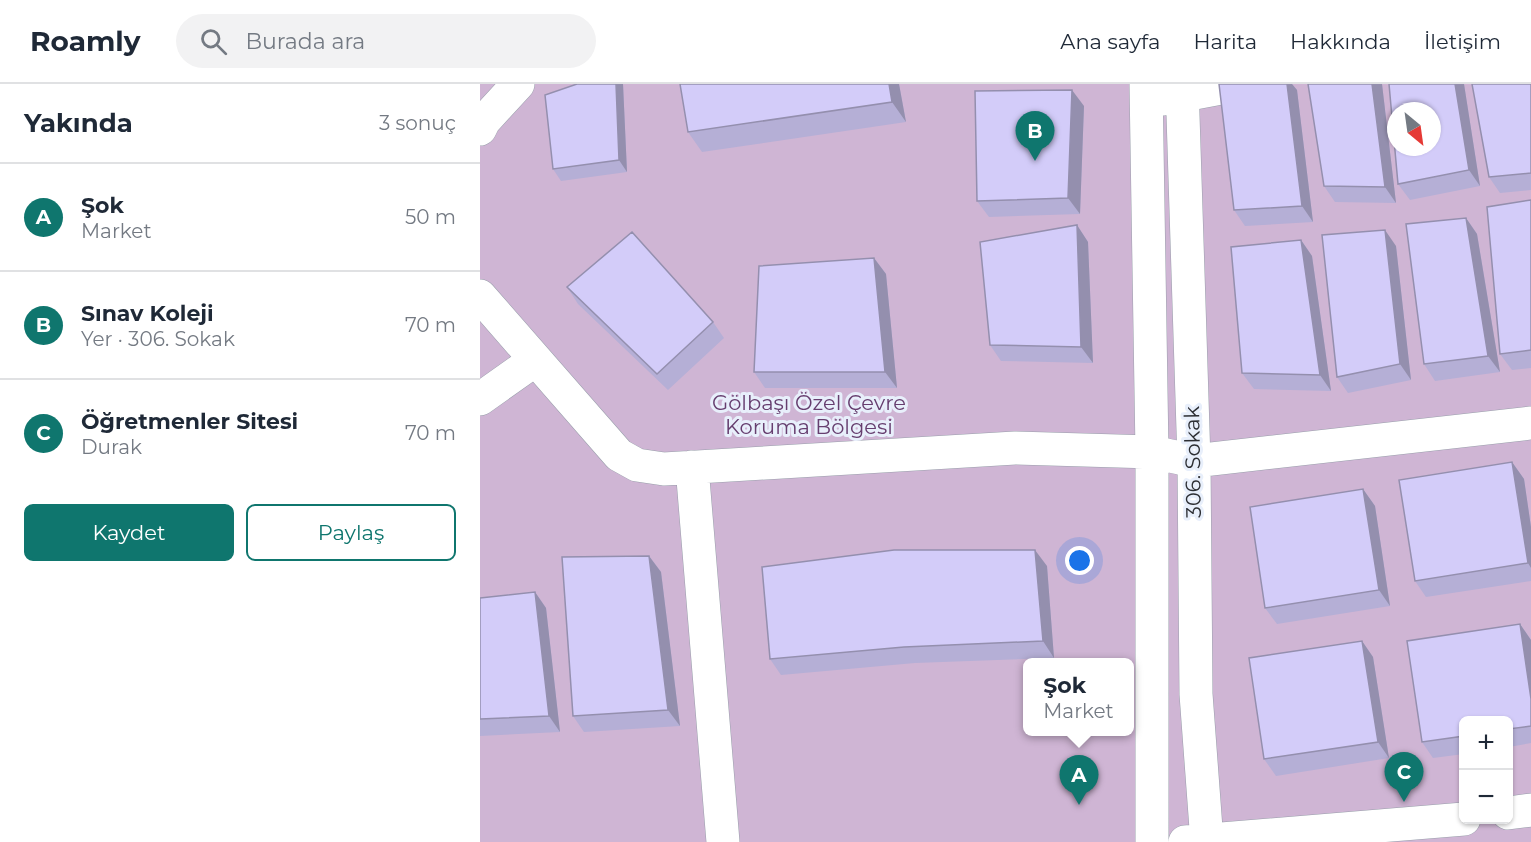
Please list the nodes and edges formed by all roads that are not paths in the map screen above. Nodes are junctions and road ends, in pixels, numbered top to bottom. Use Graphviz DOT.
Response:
graph roads {
  1 [pos="518,84"];
  2 [pos="1242,84"];
  3 [pos="1182,90"];
  4 [pos="1146,93"];
  5 [pos="480,129"];
  6 [pos="480,296"];
  7 [pos="535,360"];
  8 [pos="480,399"];
  9 [pos="1531,423"];
  10 [pos="1152,452"];
  11 [pos="1194,461"];
  12 [pos="692,466"];
  13 [pos="1531,810"];
  14 [pos="1513,812"];
  15 [pos="1459,819"];
  16 [pos="1200,841"];
  17 [pos="723,842"];
  18 [pos="1152,842"];
  1 -- 5 [label="street"];
  2 -- 3 [label="street"];
  3 -- 4 [label="street"];
  3 -- 11 [label="street, 306. Sokak"];
  4 -- 10 [label="street"];
  6 -- 7 [label="street"];
  7 -- 8 [label="street"];
  7 -- 12 [label="street"];
  9 -- 11 [label="street"];
  10 -- 11 [label="street"];
  10 -- 12 [label="street"];
  10 -- 18 [label="street"];
  11 -- 16 [label="street, 306. Sokak"];
  12 -- 17 [label="street"];
  13 -- 14 [label="street"];
  15 -- 16 [label="street"];
}
